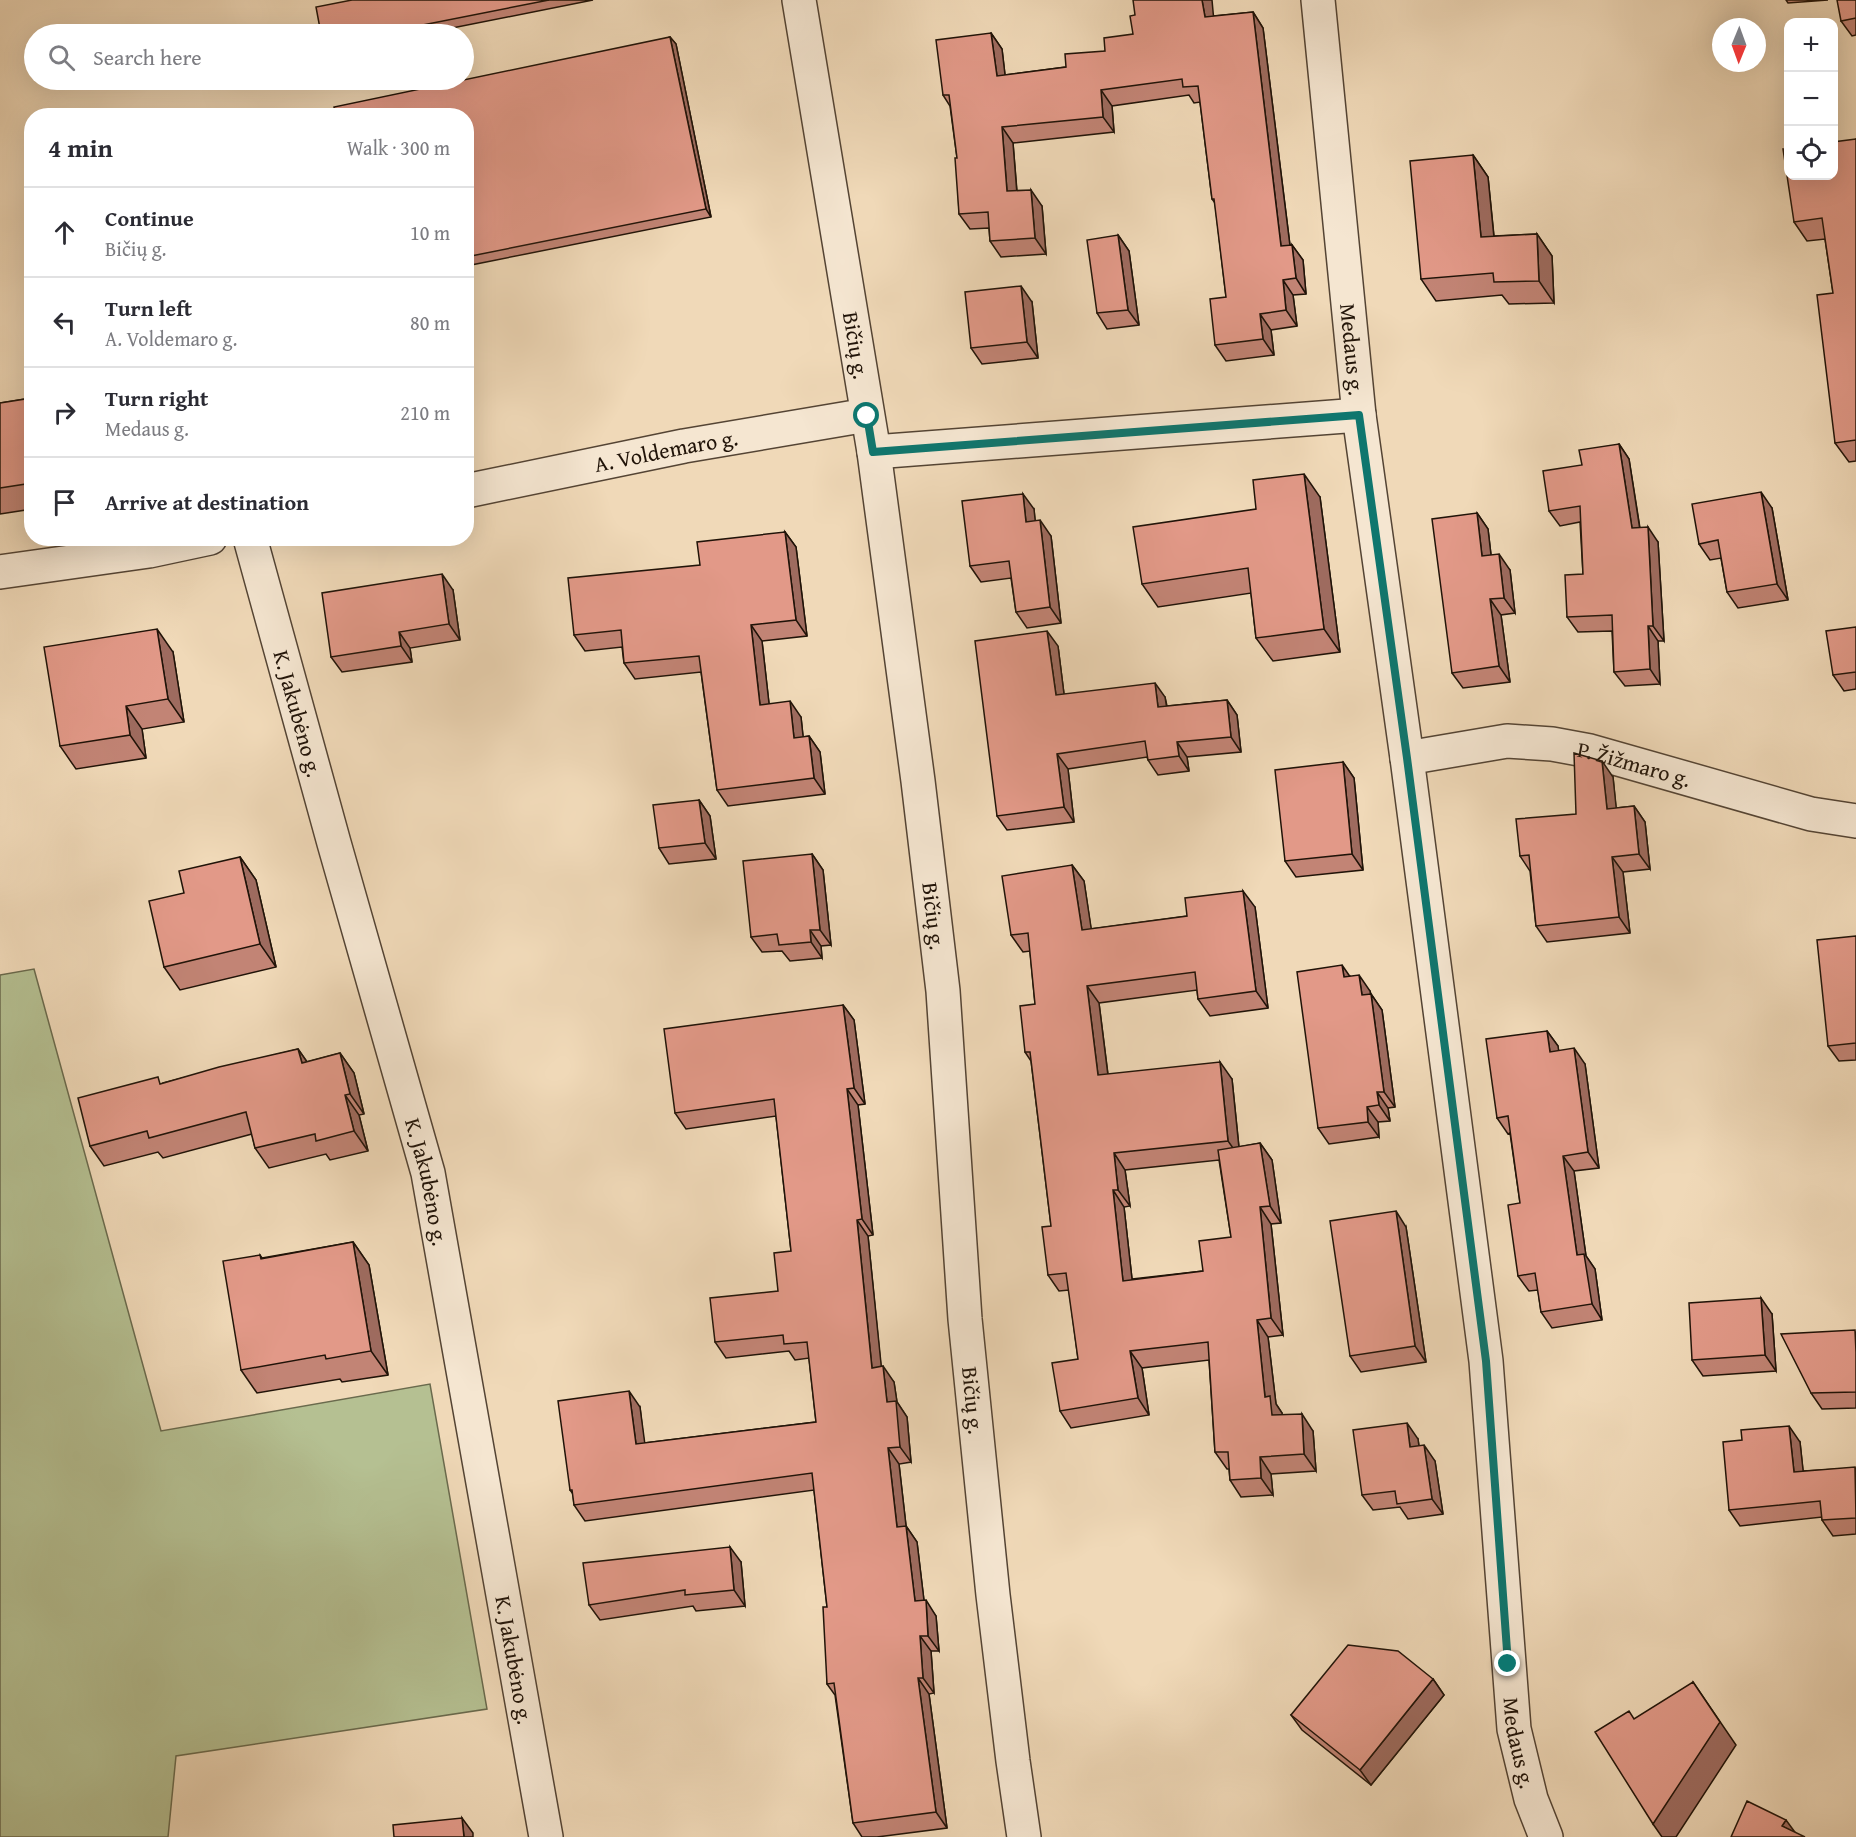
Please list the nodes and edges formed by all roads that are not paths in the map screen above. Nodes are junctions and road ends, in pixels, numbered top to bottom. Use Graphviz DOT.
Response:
graph roads {
  1 [pos="799,0"];
  2 [pos="1318,0"];
  3 [pos="1359,415"];
  4 [pos="867,416"];
  5 [pos="873,452"];
  6 [pos="474,489"];
  7 [pos="172,546"];
  8 [pos="252,546"];
  9 [pos="0,572"];
  10 [pos="1407,758"];
  11 [pos="1856,821"];
  12 [pos="546,1837"];
  13 [pos="1024,1837"];
  14 [pos="1546,1837"];
  1 -- 4 [label="street, Bičių g."];
  2 -- 3 [label="street, Medaus g."];
  3 -- 5 [label="street"];
  3 -- 10 [label="street, Medaus g."];
  4 -- 5 [label="street, Bičių g."];
  4 -- 6 [label="street, A. Voldemaro g."];
  5 -- 13 [label="street, Bičių g."];
  7 -- 9 [label="street"];
  8 -- 12 [label="street, K. Jakubėno g."];
  10 -- 11 [label="street, P. Žižmaro g."];
  10 -- 14 [label="street, Medaus g."];
}
